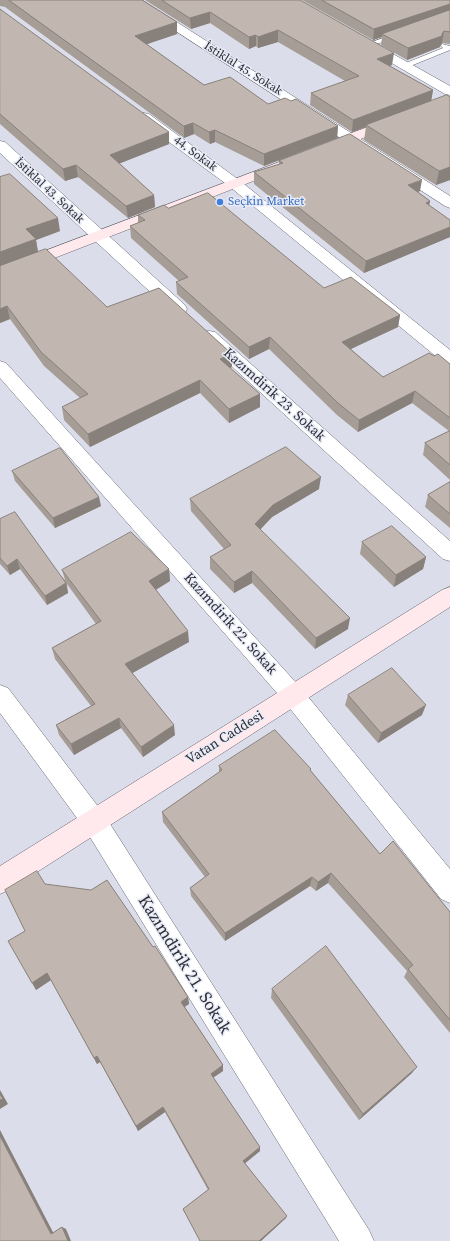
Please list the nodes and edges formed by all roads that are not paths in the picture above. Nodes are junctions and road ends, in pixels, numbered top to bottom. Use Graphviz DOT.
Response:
graph roads {
  1 [pos="134,0"];
  2 [pos="406,32"];
  3 [pos="358,38"];
  4 [pos="376,42"];
  5 [pos="445,46"];
  6 [pos="405,65"];
  7 [pos="448,98"];
  8 [pos="133,109"];
  9 [pos="408,116"];
  10 [pos="351,138"];
  11 [pos="0,145"];
  12 [pos="315,152"];
  13 [pos="293,161"];
  14 [pos="234,183"];
  15 [pos="450,203"];
  16 [pos="99,236"];
  17 [pos="0,274"];
  18 [pos="450,359"];
  19 [pos="0,367"];
  20 [pos="450,553"];
  21 [pos="450,596"];
  22 [pos="292,694"];
  23 [pos="0,695"];
  24 [pos="94,821"];
  25 [pos="0,881"];
  26 [pos="450,890"];
  27 [pos="358,1241"];
  1 -- 10 [label="street, İstiklal 45. Sokak"];
  2 -- 4 [label="lane"];
  3 -- 6 [label="street"];
  5 -- 6 [label="lane"];
  6 -- 7 [label="street"];
  8 -- 14 [label="street, 44. Sokak"];
  9 -- 10 [label="street"];
  10 -- 12 [label="street"];
  10 -- 15 [label="street, İstiklal 45. Sokak"];
  11 -- 16 [label="street, İstiklal 43. Sokak"];
  13 -- 14 [label="street"];
  14 -- 16 [label="street"];
  14 -- 18 [label="street, 44. Sokak"];
  16 -- 17 [label="street"];
  16 -- 20 [label="street, Kazımdirik 23. Sokak"];
  19 -- 22 [label="street, Kazımdirik 22. Sokak"];
  21 -- 22 [label="street, Vatan Caddesi"];
  22 -- 24 [label="street, Vatan Caddesi"];
  22 -- 26 [label="street, Kazımdirik 22. Sokak"];
  23 -- 24 [label="street, Kazımdirik 21. Sokak"];
  24 -- 25 [label="street, Vatan Caddesi"];
  24 -- 27 [label="street, Kazımdirik 21. Sokak"];
}
